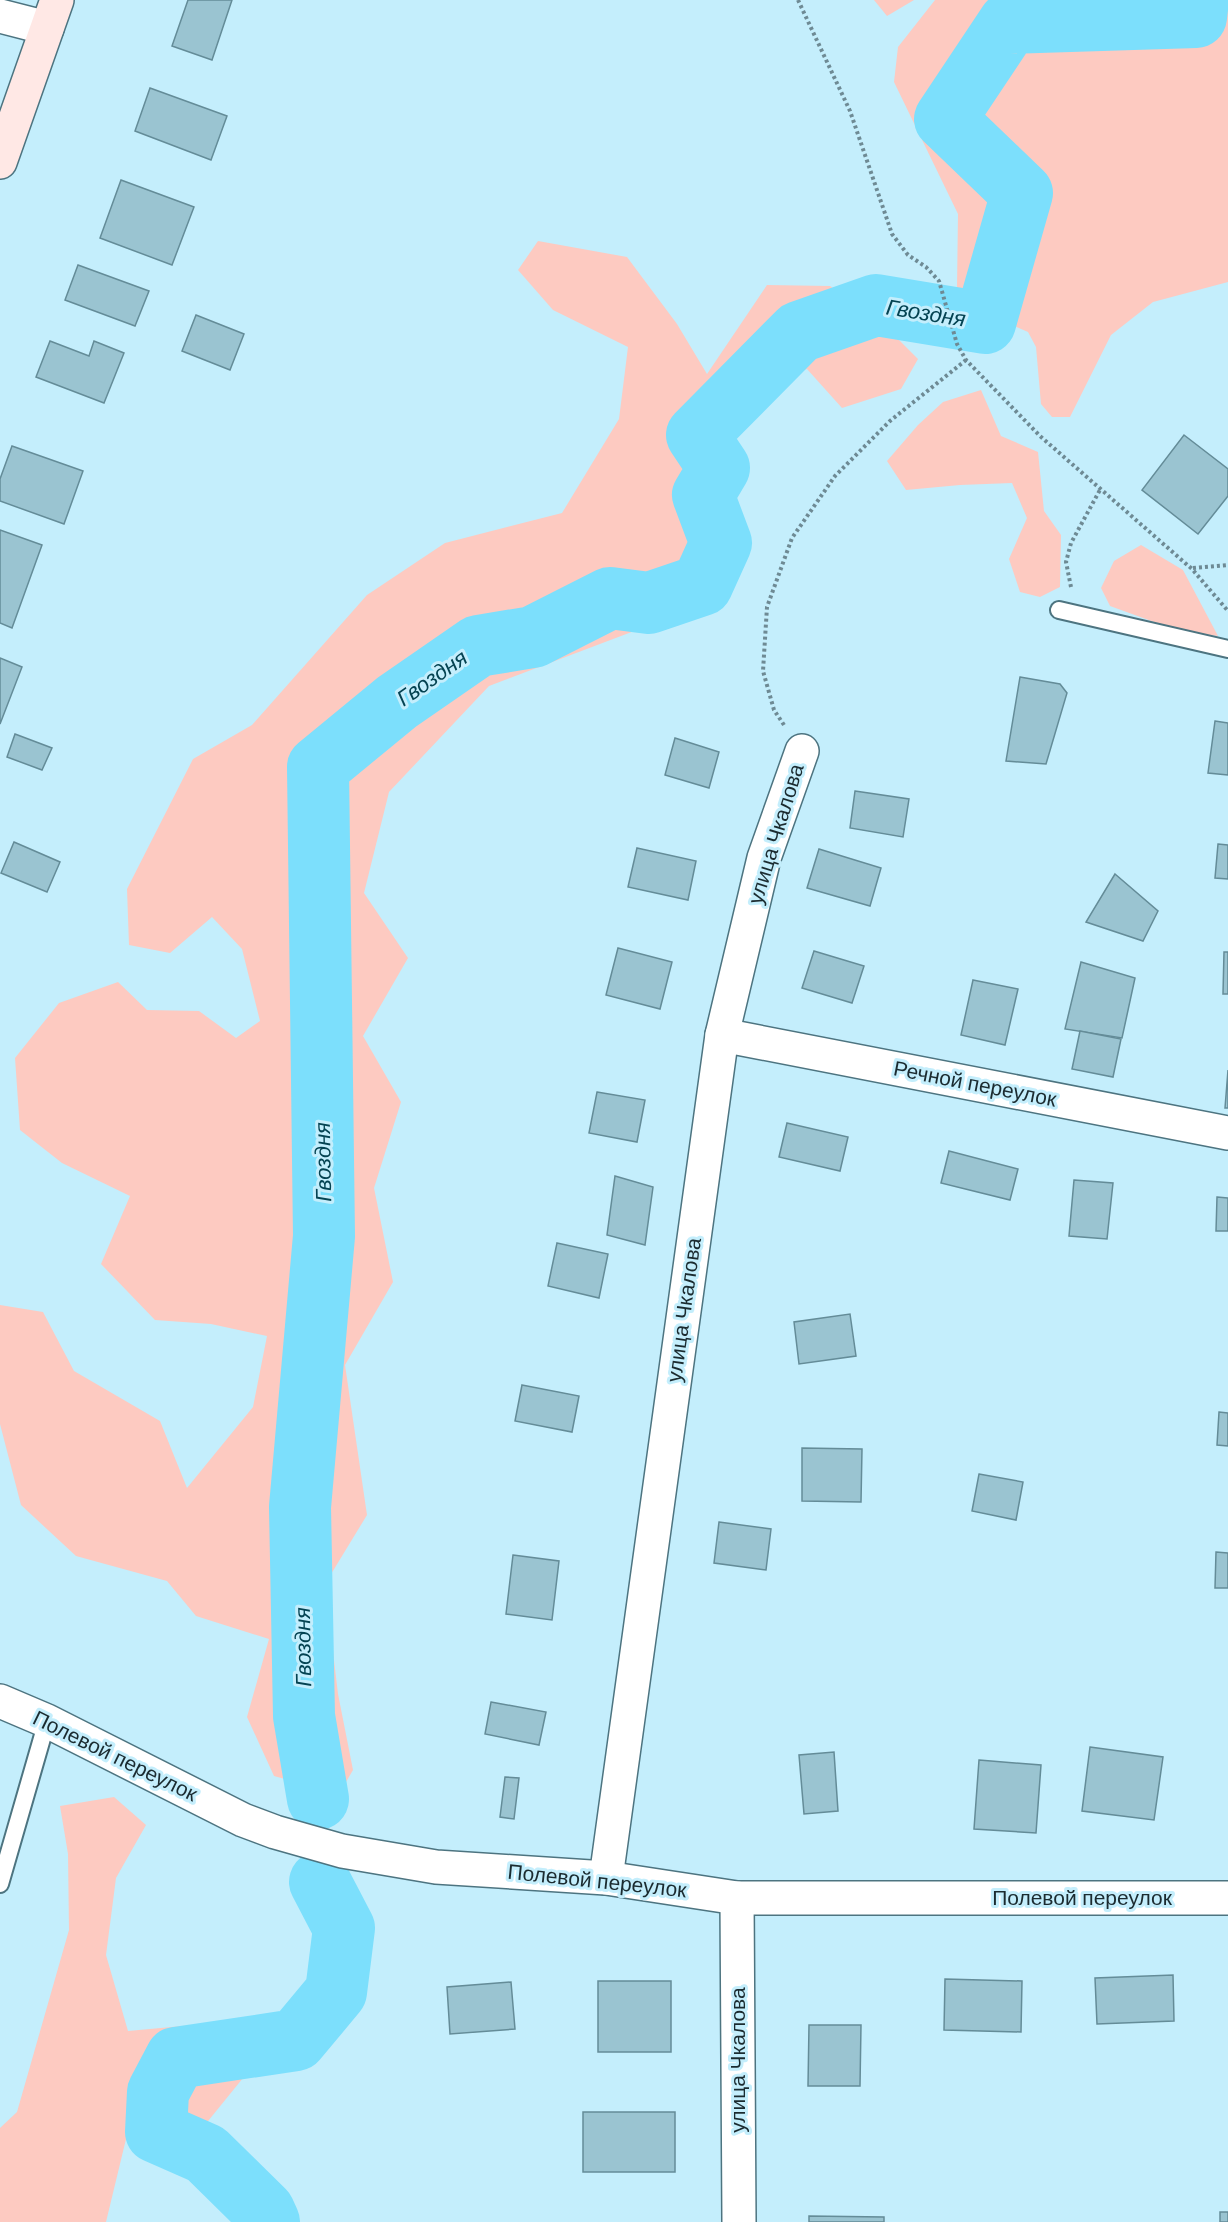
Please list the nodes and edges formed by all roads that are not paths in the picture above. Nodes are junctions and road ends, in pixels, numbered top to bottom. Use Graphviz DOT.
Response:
graph roads {
  1 [pos="52,14"];
  2 [pos="0,16"];
  3 [pos="0,162"];
  4 [pos="1059,610"];
  5 [pos="1228,649"];
  6 [pos="802,751"];
  7 [pos="722,1035"];
  8 [pos="1228,1133"];
  9 [pos="0,1701"];
  10 [pos="47,1721"];
  11 [pos="606,1878"];
  12 [pos="0,1884"];
  13 [pos="737,1898"];
  14 [pos="1228,1898"];
  15 [pos="740,2222"];
  1 -- 2 [label="street"];
  1 -- 3 [label="main road"];
  4 -- 5 [label="lane"];
  6 -- 7 [label="street, улица Чкалова"];
  7 -- 8 [label="street, Речной переулок"];
  7 -- 11 [label="street, улица Чкалова"];
  9 -- 10 [label="street, Полевой переулок"];
  10 -- 11 [label="street, Полевой переулок"];
  10 -- 12 [label="lane"];
  11 -- 13 [label="street, Полевой переулок"];
  13 -- 14 [label="street, Полевой переулок"];
  13 -- 15 [label="street, улица Чкалова"];
}
